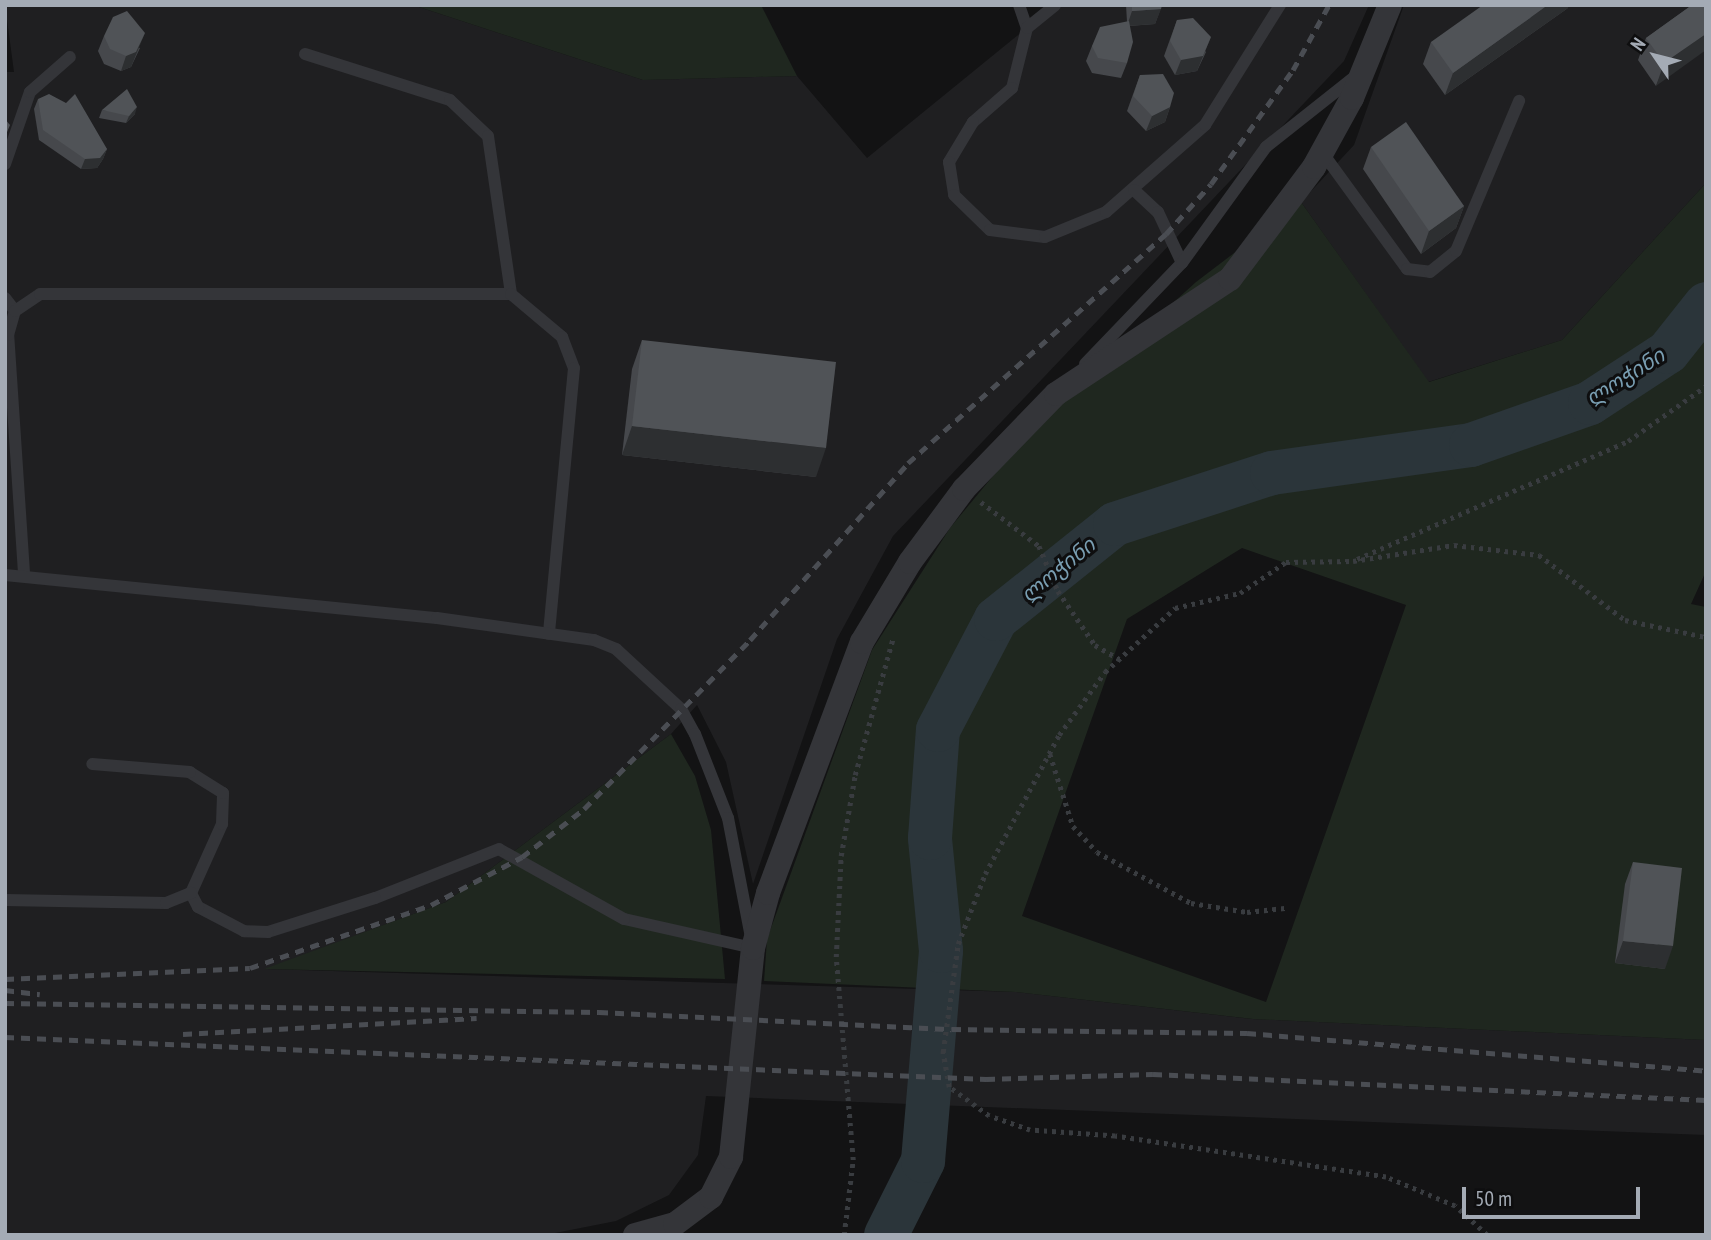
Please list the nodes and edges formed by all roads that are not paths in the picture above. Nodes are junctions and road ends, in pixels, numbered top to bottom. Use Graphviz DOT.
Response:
graph roads {
  1 [pos="1020,5"];
  2 [pos="1055,5"];
  3 [pos="1280,5"];
  4 [pos="1390,5"];
  5 [pos="1027,28"];
  6 [pos="304,54"];
  7 [pos="70,57"];
  8 [pos="1364,69"];
  9 [pos="1519,102"];
  10 [pos="1322,152"];
  11 [pos="5,164"];
  12 [pos="1134,190"];
  13 [pos="1182,263"];
  14 [pos="511,294"];
  15 [pos="5,298"];
  16 [pos="15,311"];
  17 [pos="7,335"];
  18 [pos="1056,394"];
  19 [pos="24,573"];
  20 [pos="5,575"];
  21 [pos="549,634"];
  22 [pos="92,764"];
  23 [pos="191,893"];
  24 [pos="5,900"];
  25 [pos="753,948"];
  26 [pos="635,1235"];
  1 -- 5 [label="lane"];
  2 -- 5 [label="lane"];
  3 -- 12 [label="lane"];
  4 -- 8 [label="street"];
  5 -- 12 [label="lane"];
  6 -- 14 [label="lane"];
  7 -- 11 [label="lane"];
  8 -- 10 [label="street"];
  8 -- 13 [label="lane"];
  9 -- 10 [label="lane"];
  10 -- 18 [label="street"];
  12 -- 13 [label="lane"];
  13 -- 18 [label="lane"];
  14 -- 16 [label="lane"];
  14 -- 21 [label="lane"];
  15 -- 16 [label="lane"];
  16 -- 17 [label="lane"];
  17 -- 19 [label="lane"];
  18 -- 25 [label="street"];
  19 -- 20 [label="lane"];
  19 -- 21 [label="lane"];
  21 -- 25 [label="lane"];
  22 -- 23 [label="lane"];
  23 -- 24 [label="lane"];
  23 -- 25 [label="lane"];
  25 -- 26 [label="street"];
}
